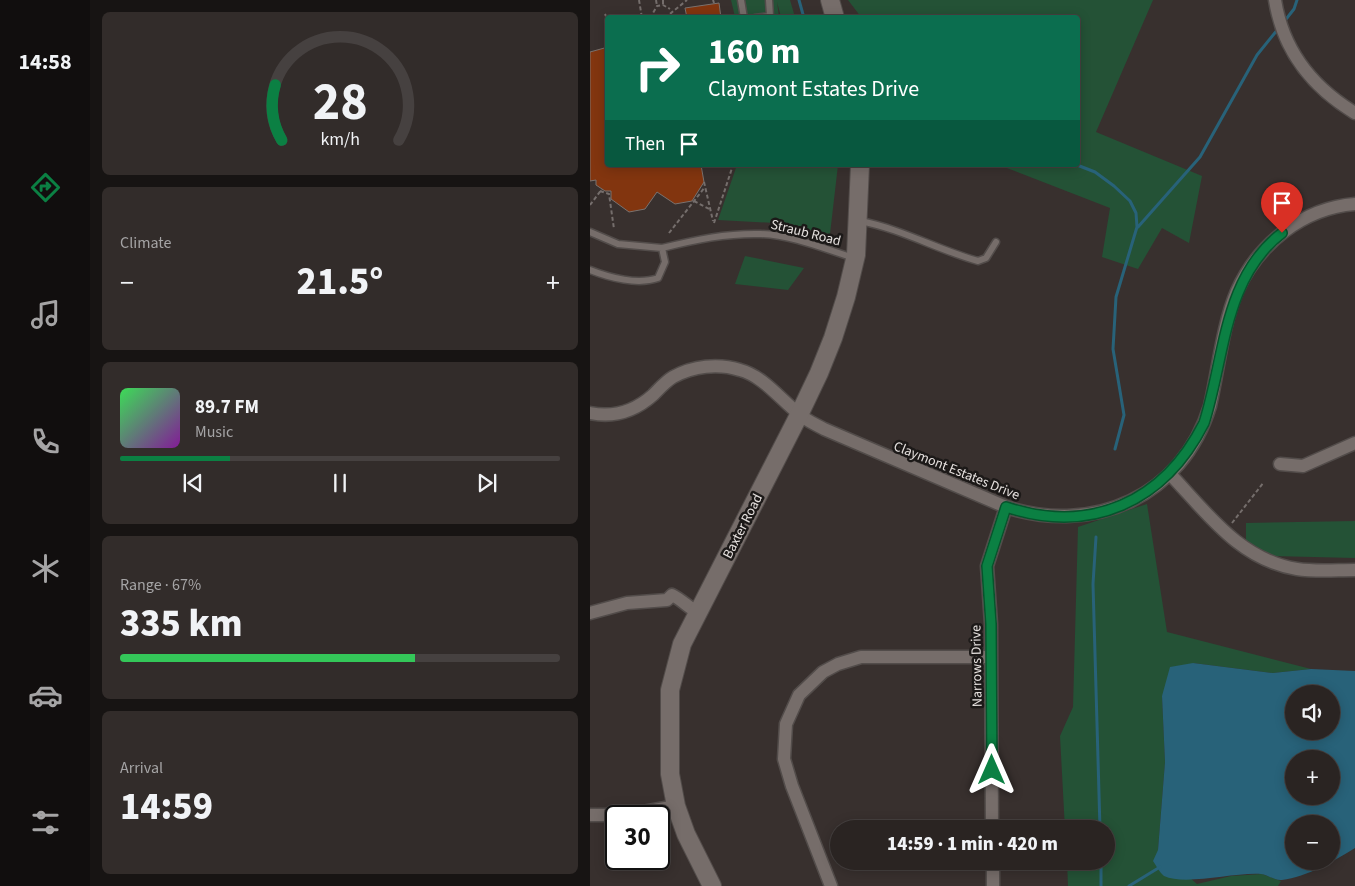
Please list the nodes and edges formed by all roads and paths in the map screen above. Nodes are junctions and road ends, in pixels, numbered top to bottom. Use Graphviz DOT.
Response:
graph roads {
  1 [pos="639,0"];
  2 [pos="656,0"];
  3 [pos="663,0"];
  4 [pos="688,0"];
  5 [pos="741,0"];
  6 [pos="769,0"];
  7 [pos="830,0"];
  8 [pos="1275,0"];
  9 [pos="663,5"];
  10 [pos="657,6"];
  11 [pos="670,9"];
  12 [pos="642,15"];
  13 [pos="652,15"];
  14 [pos="669,15"];
  15 [pos="744,15"];
  16 [pos="770,15"];
  17 [pos="834,15"];
  18 [pos="1355,113"];
  19 [pos="732,167"];
  20 [pos="860,167"];
  21 [pos="704,182"];
  22 [pos="706,187"];
  23 [pos="694,201"];
  24 [pos="1355,204"];
  25 [pos="590,205"];
  26 [pos="711,210"];
  27 [pos="859,221"];
  28 [pos="614,229"];
  29 [pos="590,232"];
  30 [pos="669,233"];
  31 [pos="996,242"];
  32 [pos="662,248"];
  33 [pos="855,258"];
  34 [pos="590,270"];
  35 [pos="590,413"];
  36 [pos="799,415"];
  37 [pos="1355,443"];
  38 [pos="1280,464"];
  39 [pos="1170,474"];
  40 [pos="1264,482"];
  41 [pos="1006,507"];
  42 [pos="1230,526"];
  43 [pos="1355,570"];
  44 [pos="693,610"];
  45 [pos="590,613"];
  46 [pos="991,657"];
  47 [pos="676,806"];
  48 [pos="590,816"];
  49 [pos="992,820"];
  50 [pos="993,870"];
  51 [pos="712,886"];
  52 [pos="831,886"];
  53 [pos="993,886"];
  1 -- 12 [label="path"];
  2 -- 10 [label="path"];
  3 -- 9 [label="path"];
  4 -- 14 [label="path"];
  5 -- 15 [label="lane"];
  6 -- 16 [label="lane"];
  7 -- 17 [label="main road"];
  8 -- 18 [label="street"];
  9 -- 10 [label="path"];
  9 -- 11 [label="path"];
  10 -- 13 [label="path"];
  19 -- 26 [label="path"];
  20 -- 27 [label="main road, Baxter Road"];
  21 -- 22 [label="path"];
  22 -- 23 [label="path"];
  22 -- 26 [label="path"];
  23 -- 26 [label="path"];
  23 -- 30 [label="path"];
  24 -- 39 [label="street, Claymont Estates Drive"];
  25 -- 28 [label="path"];
  27 -- 31 [label="lane"];
  27 -- 33 [label="main road, Baxter Road"];
  29 -- 32 [label="lane, Straub Road"];
  32 -- 33 [label="lane, Straub Road"];
  32 -- 34 [label="lane"];
  33 -- 36 [label="main road, Baxter Road"];
  35 -- 36 [label="street, Claymont Estates Drive"];
  36 -- 41 [label="street, Claymont Estates Drive"];
  36 -- 44 [label="main road, Baxter Road"];
  37 -- 38 [label="street"];
  39 -- 41 [label="street, Claymont Estates Drive"];
  39 -- 43 [label="street"];
  40 -- 42 [label="path"];
  41 -- 46 [label="street, Narrows Drive"];
  44 -- 45 [label="street"];
  44 -- 47 [label="main road, Baxter Road"];
  46 -- 49 [label="street, Narrows Drive"];
  46 -- 52 [label="street"];
  47 -- 48 [label="street"];
  47 -- 51 [label="main road, Baxter Road"];
  50 -- 53 [label="street"];
}
